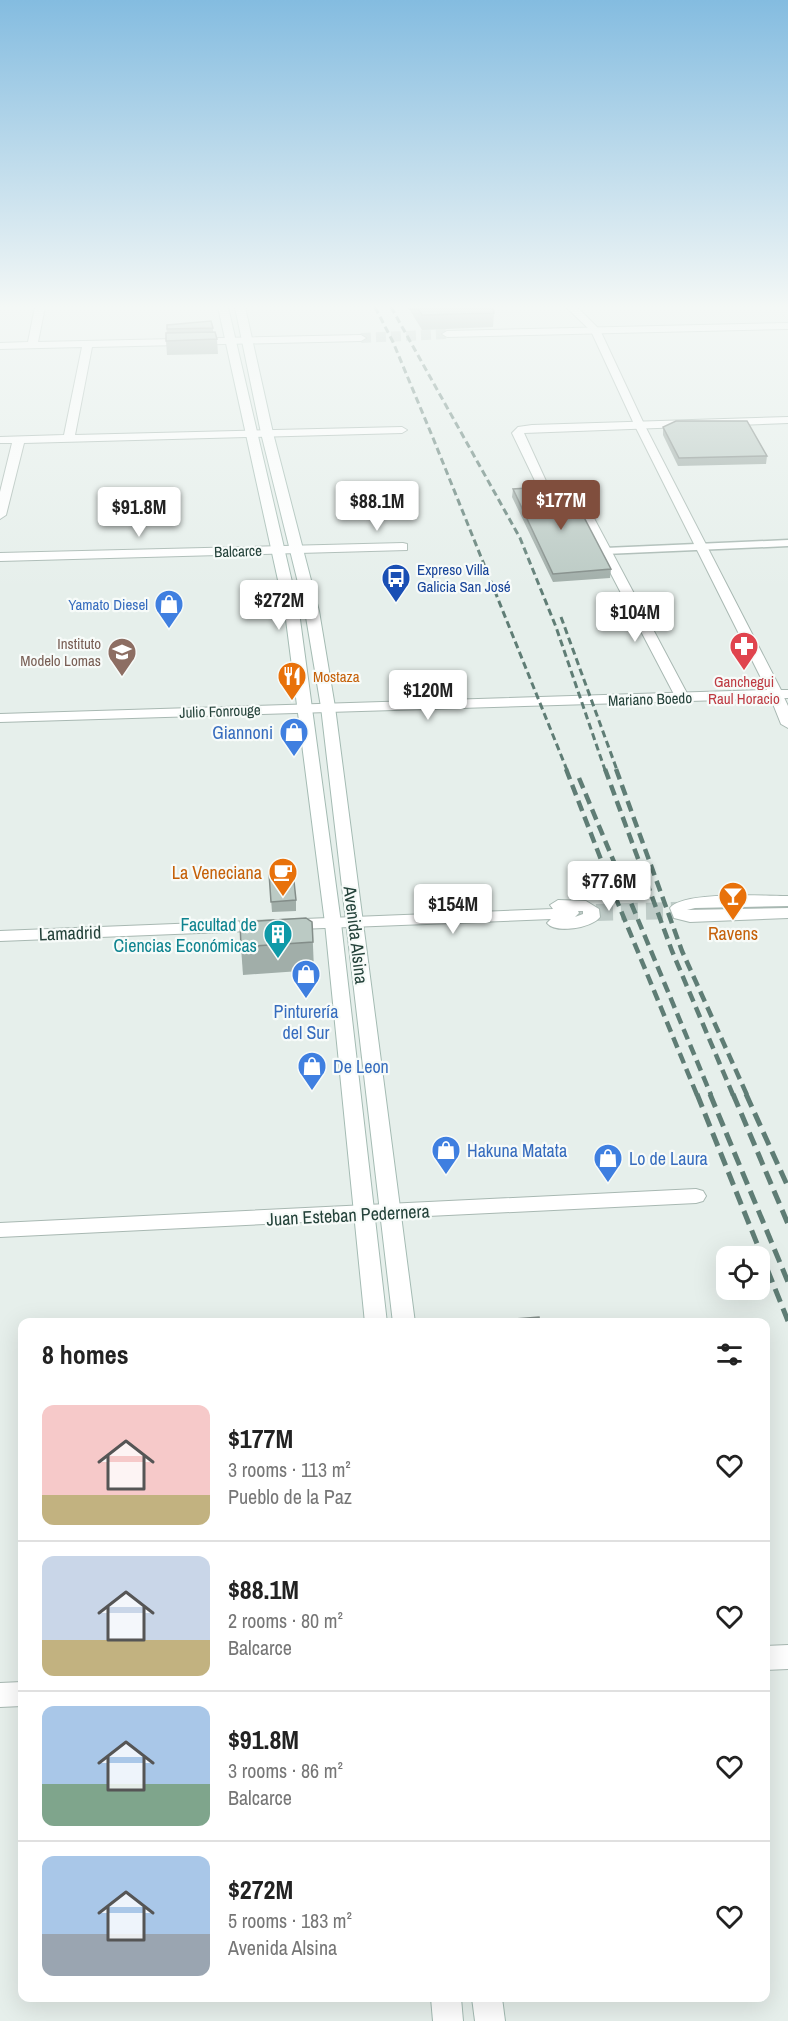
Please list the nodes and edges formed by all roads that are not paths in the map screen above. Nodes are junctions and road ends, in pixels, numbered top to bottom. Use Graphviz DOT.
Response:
graph roads {
  1 [pos="76,401"];
  2 [pos="244,401"];
  3 [pos="260,401"];
  4 [pos="628,401"];
  5 [pos="788,420"];
  6 [pos="639,424"];
  7 [pos="402,430"];
  8 [pos="267,433"];
  9 [pos="251,434"];
  10 [pos="69,438"];
  11 [pos="0,440"];
  12 [pos="19,440"];
  13 [pos="3,492"];
  14 [pos="0,515"];
  15 [pos="788,543"];
  16 [pos="702,546"];
  17 [pos="403,547"];
  18 [pos="298,549"];
  19 [pos="279,550"];
  20 [pos="605,551"];
  21 [pos="0,557"];
  22 [pos="782,694"];
  23 [pos="683,699"];
  24 [pos="549,702"];
  25 [pos="328,707"];
  26 [pos="306,708"];
  27 [pos="0,718"];
  28 [pos="788,724"];
  29 [pos="788,901"];
  30 [pos="788,907"];
  31 [pos="693,910"];
  32 [pos="571,914"];
  33 [pos="788,914"];
  34 [pos="354,921"];
  35 [pos="333,922"];
  36 [pos="0,936"];
  37 [pos="696,1196"];
  38 [pos="390,1213"];
  39 [pos="364,1214"];
  40 [pos="0,1230"];
  41 [pos="375,1318"];
  42 [pos="403,1318"];
  43 [pos="788,1657"];
  44 [pos="770,1658"];
  45 [pos="18,1694"];
  46 [pos="0,1695"];
  47 [pos="446,2002"];
  48 [pos="488,2002"];
  49 [pos="448,2021"];
  50 [pos="490,2021"];
  1 -- 10 [label="street"];
  2 -- 9 [label="street, Avenida Alsina"];
  3 -- 8 [label="street, Avenida Alsina"];
  4 -- 6 [label="street"];
  5 -- 6 [label="street"];
  6 -- 16 [label="street"];
  6 -- 20 [label="street"];
  7 -- 8 [label="street"];
  8 -- 9 [label="street"];
  8 -- 18 [label="street, Avenida Alsina"];
  9 -- 10 [label="street"];
  9 -- 19 [label="street, Avenida Alsina"];
  10 -- 12 [label="street"];
  11 -- 12 [label="street"];
  12 -- 13 [label="street"];
  13 -- 14 [label="street"];
  15 -- 16 [label="street"];
  16 -- 20 [label="street"];
  16 -- 22 [label="street"];
  17 -- 18 [label="street, Balcarce"];
  18 -- 19 [label="street, Balcarce"];
  18 -- 25 [label="street, Avenida Alsina"];
  19 -- 21 [label="street, Balcarce"];
  19 -- 26 [label="street, Avenida Alsina"];
  20 -- 23 [label="street"];
  22 -- 23 [label="street, Mariano Boedo"];
  22 -- 28 [label="street"];
  23 -- 24 [label="street, Mariano Boedo"];
  24 -- 25 [label="street, Julio Fonrouge"];
  25 -- 26 [label="street, Julio Fonrouge"];
  25 -- 34 [label="street, Avenida Alsina"];
  26 -- 27 [label="street, Julio Fonrouge"];
  26 -- 35 [label="street, Avenida Alsina"];
  29 -- 33 [label="street"];
  30 -- 31 [label="street"];
  32 -- 34 [label="street, Lamadrid"];
  34 -- 34 [label="street, Lamadrid"];
  34 -- 35 [label="street, Lamadrid"];
  34 -- 38 [label="street, Avenida Alsina"];
  35 -- 36 [label="street, Lamadrid"];
  35 -- 39 [label="street, Avenida Alsina"];
  37 -- 38 [label="street, Juan Esteban Pedernera"];
  38 -- 39 [label="street, Juan Esteban Pedernera"];
  38 -- 42 [label="street, Avenida Alsina"];
  39 -- 40 [label="street, Juan Esteban Pedernera"];
  39 -- 41 [label="street, Avenida Alsina"];
  43 -- 44 [label="street"];
  45 -- 46 [label="street"];
  47 -- 49 [label="street"];
  48 -- 50 [label="street"];
}
